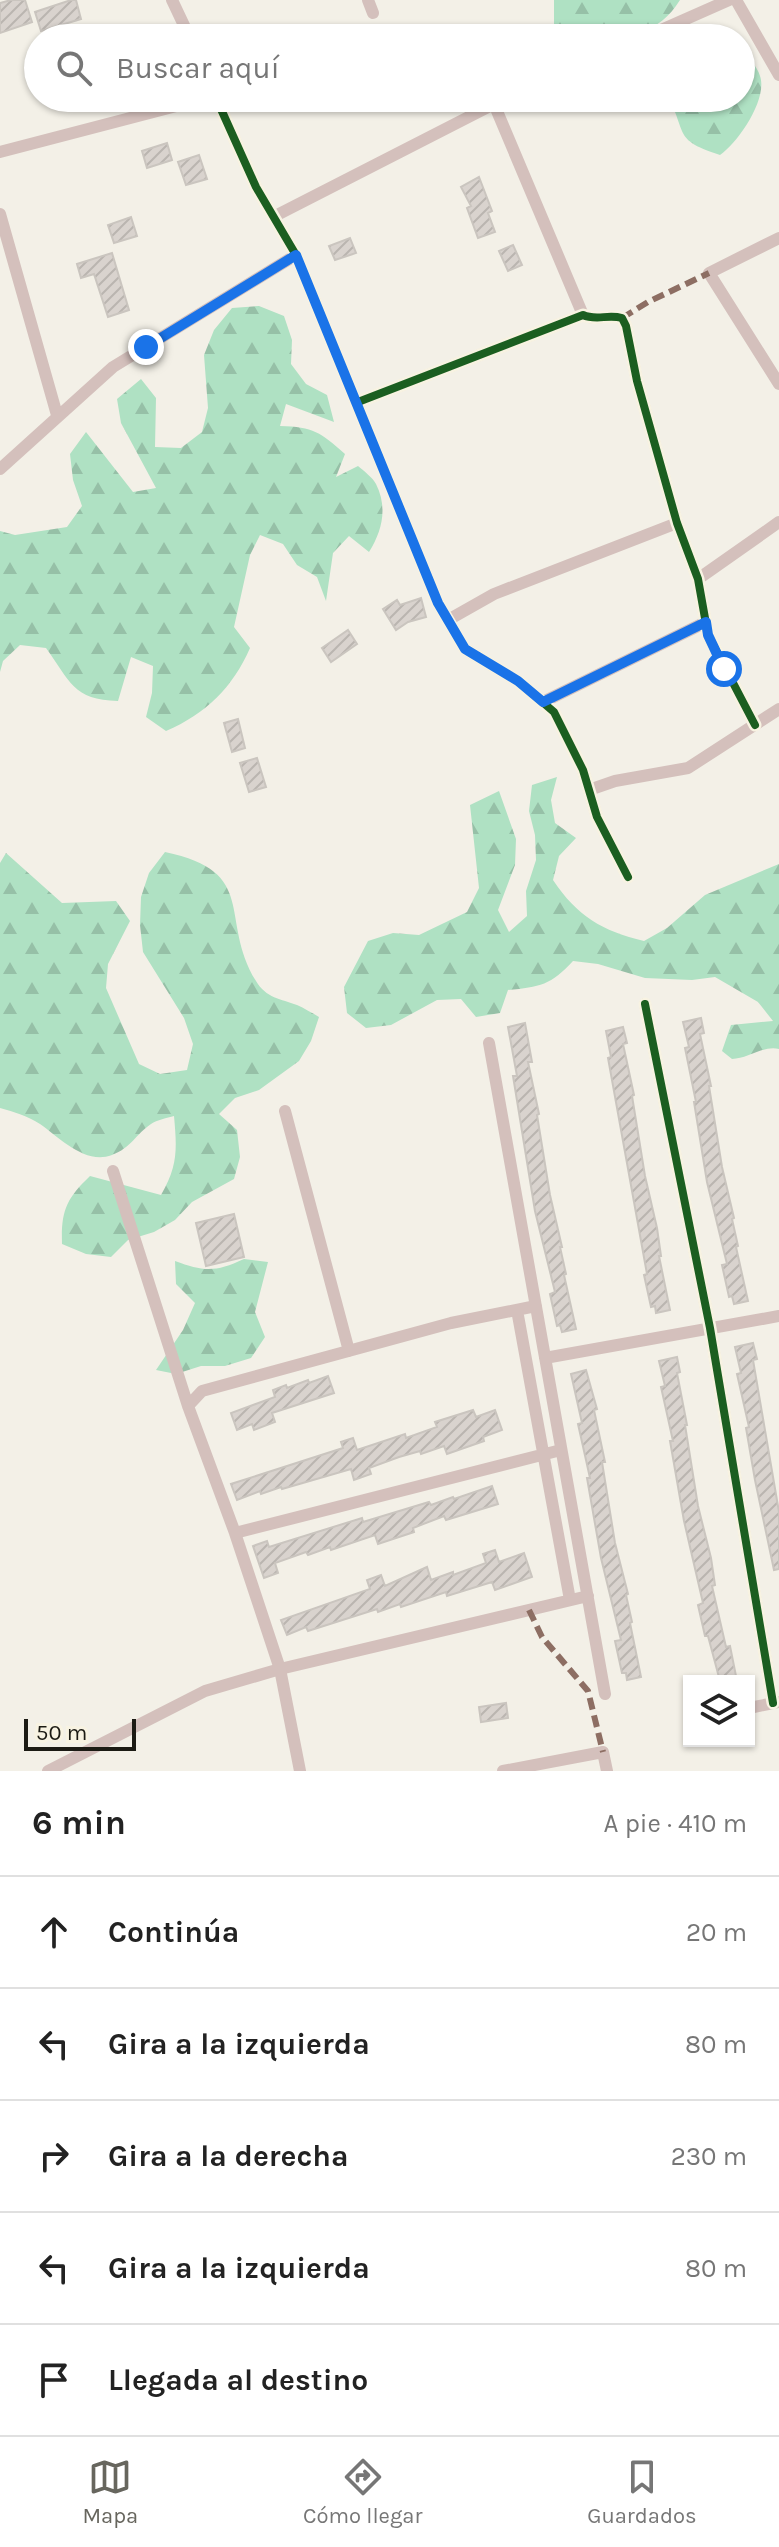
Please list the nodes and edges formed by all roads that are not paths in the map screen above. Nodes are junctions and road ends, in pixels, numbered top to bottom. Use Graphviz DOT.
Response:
graph roads {
  1 [pos="172,0"];
  2 [pos="368,0"];
  3 [pos="729,0"];
  4 [pos="736,0"];
  5 [pos="373,13"];
  6 [pos="183,24"];
  7 [pos="675,24"];
  8 [pos="750,24"];
  9 [pos="755,33"];
  10 [pos="779,75"];
  11 [pos="153,112"];
  12 [pos="222,112"];
  13 [pos="478,112"];
  14 [pos="497,112"];
  15 [pos="0,152"];
  16 [pos="0,214"];
  17 [pos="275,216"];
  18 [pos="779,238"];
  19 [pos="296,255"];
  20 [pos="583,315"];
  21 [pos="779,384"];
  22 [pos="358,402"];
  23 [pos="57,415"];
  24 [pos="0,469"];
  25 [pos="779,522"];
  26 [pos="677,523"];
  27 [pos="698,579"];
  28 [pos="448,620"];
  29 [pos="706,622"];
  30 [pos="543,702"];
  31 [pos="779,709"];
  32 [pos="755,725"];
  33 [pos="589,790"];
  34 [pos="628,877"];
  35 [pos="645,1004"];
  36 [pos="489,1043"];
  37 [pos="285,1111"];
  38 [pos="113,1171"];
  39 [pos="536,1306"];
  40 [pos="517,1310"];
  41 [pos="779,1316"];
  42 [pos="710,1328"];
  43 [pos="349,1351"];
  44 [pos="545,1358"];
  45 [pos="188,1406"];
  46 [pos="561,1450"];
  47 [pos="544,1454"];
  48 [pos="235,1533"];
  49 [pos="588,1596"];
  50 [pos="570,1600"];
  51 [pos="280,1669"];
  52 [pos="605,1694"];
  53 [pos="776,1703"];
  54 [pos="755,1707"];
  55 [pos="48,1771"];
  56 [pos="300,1771"];
  57 [pos="503,1771"];
  58 [pos="607,1771"];
  1 -- 6 [label="street"];
  2 -- 5 [label="street"];
  3 -- 7 [label="street"];
  4 -- 8 [label="street"];
  9 -- 10 [label="street"];
  11 -- 15 [label="street"];
  12 -- 17 [label="street"];
  13 -- 17 [label="street"];
  14 -- 20 [label="street"];
  16 -- 23 [label="street"];
  17 -- 19 [label="street"];
  18 -- 21 [label="street"];
  19 -- 22 [label="street"];
  19 -- 23 [label="street"];
  20 -- 22 [label="street"];
  20 -- 26 [label="street"];
  22 -- 28 [label="street"];
  23 -- 24 [label="street"];
  25 -- 27 [label="street"];
  26 -- 27 [label="street"];
  26 -- 28 [label="street"];
  27 -- 29 [label="street"];
  28 -- 30 [label="street"];
  29 -- 30 [label="street"];
  29 -- 32 [label="street"];
  30 -- 33 [label="street"];
  31 -- 32 [label="street"];
  32 -- 33 [label="street"];
  33 -- 34 [label="street"];
  35 -- 42 [label="street"];
  36 -- 39 [label="street"];
  37 -- 43 [label="street"];
  38 -- 45 [label="street"];
  39 -- 40 [label="street"];
  39 -- 44 [label="street"];
  40 -- 43 [label="street"];
  40 -- 47 [label="street"];
  41 -- 42 [label="street"];
  42 -- 44 [label="street"];
  42 -- 53 [label="street"];
  43 -- 45 [label="street"];
  44 -- 46 [label="street"];
  45 -- 48 [label="street"];
  46 -- 47 [label="street"];
  46 -- 49 [label="street"];
  47 -- 48 [label="street"];
  47 -- 50 [label="street"];
  48 -- 51 [label="street"];
  49 -- 50 [label="street"];
  49 -- 52 [label="street"];
  50 -- 51 [label="street"];
  51 -- 55 [label="street"];
  51 -- 56 [label="street"];
  53 -- 54 [label="street"];
  57 -- 58 [label="street"];
}
